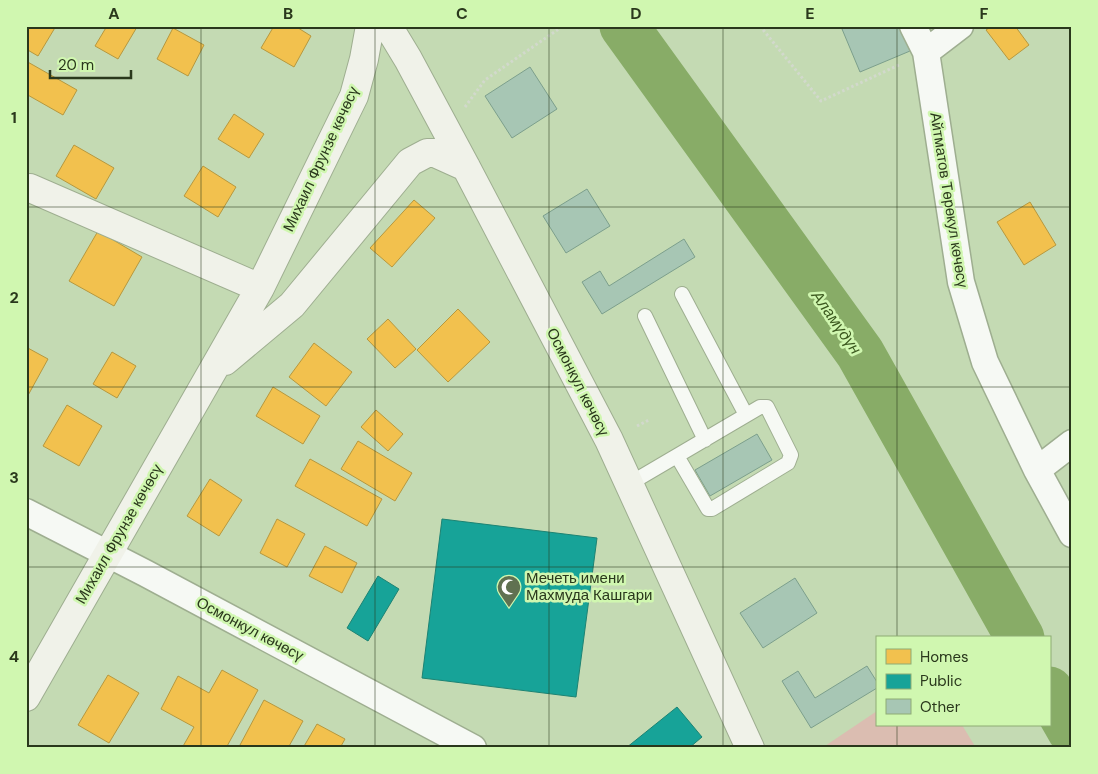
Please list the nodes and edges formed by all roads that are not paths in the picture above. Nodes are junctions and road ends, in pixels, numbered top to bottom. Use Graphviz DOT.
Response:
graph roads {
  1 [pos="370,26"];
  2 [pos="388,26"];
  3 [pos="913,26"];
  4 [pos="960,26"];
  5 [pos="926,52"];
  6 [pos="466,168"];
  7 [pos="30,188"];
  8 [pos="260,288"];
  9 [pos="682,294"];
  10 [pos="645,316"];
  11 [pos="213,372"];
  12 [pos="746,415"];
  13 [pos="705,440"];
  14 [pos="1072,443"];
  15 [pos="677,456"];
  16 [pos="1036,470"];
  17 [pos="628,484"];
  18 [pos="26,512"];
  19 [pos="1072,534"];
  20 [pos="108,554"];
  21 [pos="26,697"];
  22 [pos="473,748"];
  23 [pos="750,748"];
  1 -- 8 [label="main road, Михаил Фрунзе көчөсү"];
  2 -- 6 [label="main road, Осмонкул көчөсү"];
  3 -- 5 [label="street, Айтматов Төрөкул көчөсү"];
  4 -- 5 [label="street"];
  5 -- 16 [label="street, Айтматов Төрөкул көчөсү"];
  6 -- 11 [label="main road, Михаил Фрунзе көчөсү"];
  6 -- 17 [label="main road, Осмонкул көчөсү"];
  7 -- 8 [label="main road"];
  8 -- 11 [label="main road, Михаил Фрунзе көчөсү"];
  9 -- 12 [label="lane"];
  10 -- 13 [label="lane"];
  11 -- 20 [label="main road, Михаил Фрунзе көчөсү"];
  12 -- 13 [label="lane"];
  12 -- 15 [label="lane"];
  13 -- 15 [label="lane"];
  14 -- 16 [label="street"];
  15 -- 17 [label="lane"];
  16 -- 19 [label="street, Айтматов Төрөкул көчөсү"];
  17 -- 23 [label="main road, Осмонкул көчөсү"];
  18 -- 20 [label="street, Осмонкул көчөсү"];
  20 -- 21 [label="main road, Михаил Фрунзе көчөсү"];
  20 -- 22 [label="street, Осмонкул көчөсү"];
}
